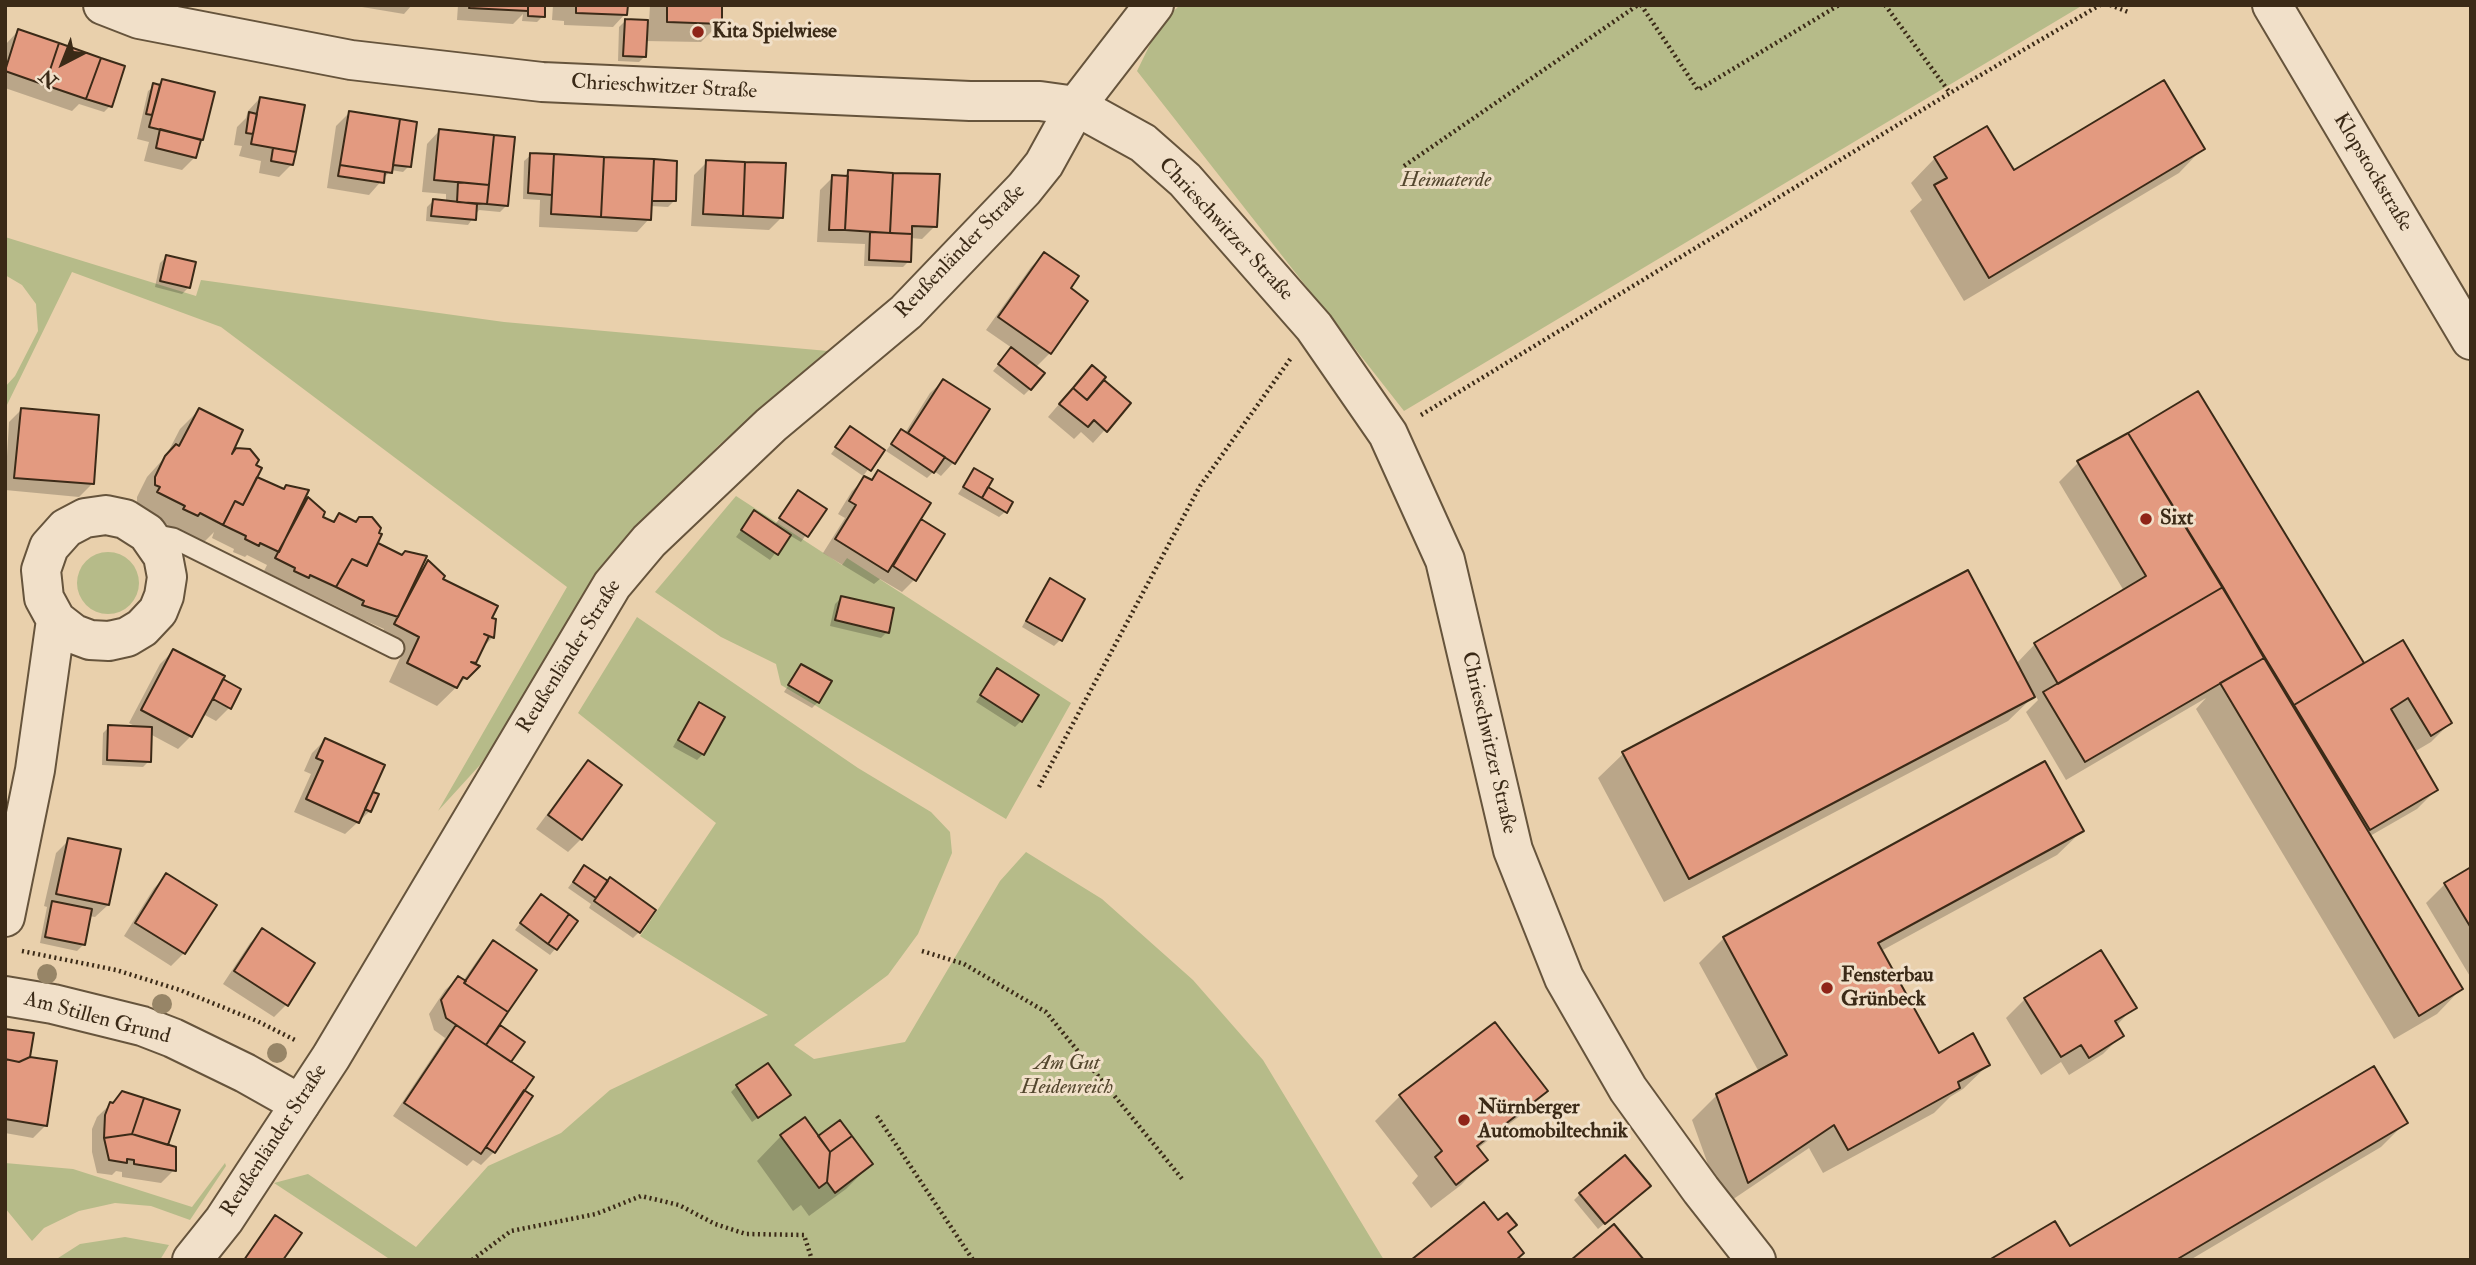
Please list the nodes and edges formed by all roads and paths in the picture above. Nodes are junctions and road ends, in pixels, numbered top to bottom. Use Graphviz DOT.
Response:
graph roads {
  1 [pos="103,5"];
  2 [pos="1154,5"];
  3 [pos="1640,5"];
  4 [pos="1839,5"];
  5 [pos="1885,5"];
  6 [pos="2100,5"];
  7 [pos="2109,5"];
  8 [pos="2272,5"];
  9 [pos="2128,12"];
  10 [pos="1950,93"];
  11 [pos="1076,106"];
  12 [pos="1404,166"];
  13 [pos="1314,327"];
  14 [pos="2471,340"];
  15 [pos="1388,435"];
  16 [pos="147,533"];
  17 [pos="56,620"];
  18 [pos="394,648"];
  19 [pos="1039,787"];
  20 [pos="5,917"];
  21 [pos="922,951"];
  22 [pos="5,996"];
  23 [pos="300,1104"];
  24 [pos="877,1116"];
  25 [pos="1184,1180"];
  26 [pos="192,1260"];
  27 [pos="471,1260"];
  28 [pos="812,1260"];
  29 [pos="973,1260"];
  30 [pos="1756,1260"];
  1 -- 11 [label="street, Chrieschwitzer Straße"];
  2 -- 11 [label="street, Reußenländer Straße"];
  3 -- 4 [label="path"];
  3 -- 12 [label="path"];
  5 -- 10 [label="path"];
  6 -- 10 [label="path"];
  7 -- 9 [label="path"];
  8 -- 14 [label="street, Klopstockstraße"];
  10 -- 15 [label="path"];
  11 -- 13 [label="street, Chrieschwitzer Straße"];
  11 -- 23 [label="street, Reußenländer Straße"];
  13 -- 15 [label="street, Chrieschwitzer Straße"];
  13 -- 19 [label="path"];
  15 -- 30 [label="street, Chrieschwitzer Straße"];
  16 -- 17 [label="street"];
  16 -- 17 [label="street"];
  16 -- 18 [label="lane"];
  17 -- 20 [label="street"];
  21 -- 25 [label="path"];
  22 -- 23 [label="street, Am Stillen Grund"];
  23 -- 26 [label="street, Reußenländer Straße"];
  24 -- 29 [label="path"];
  27 -- 28 [label="path"];
}
